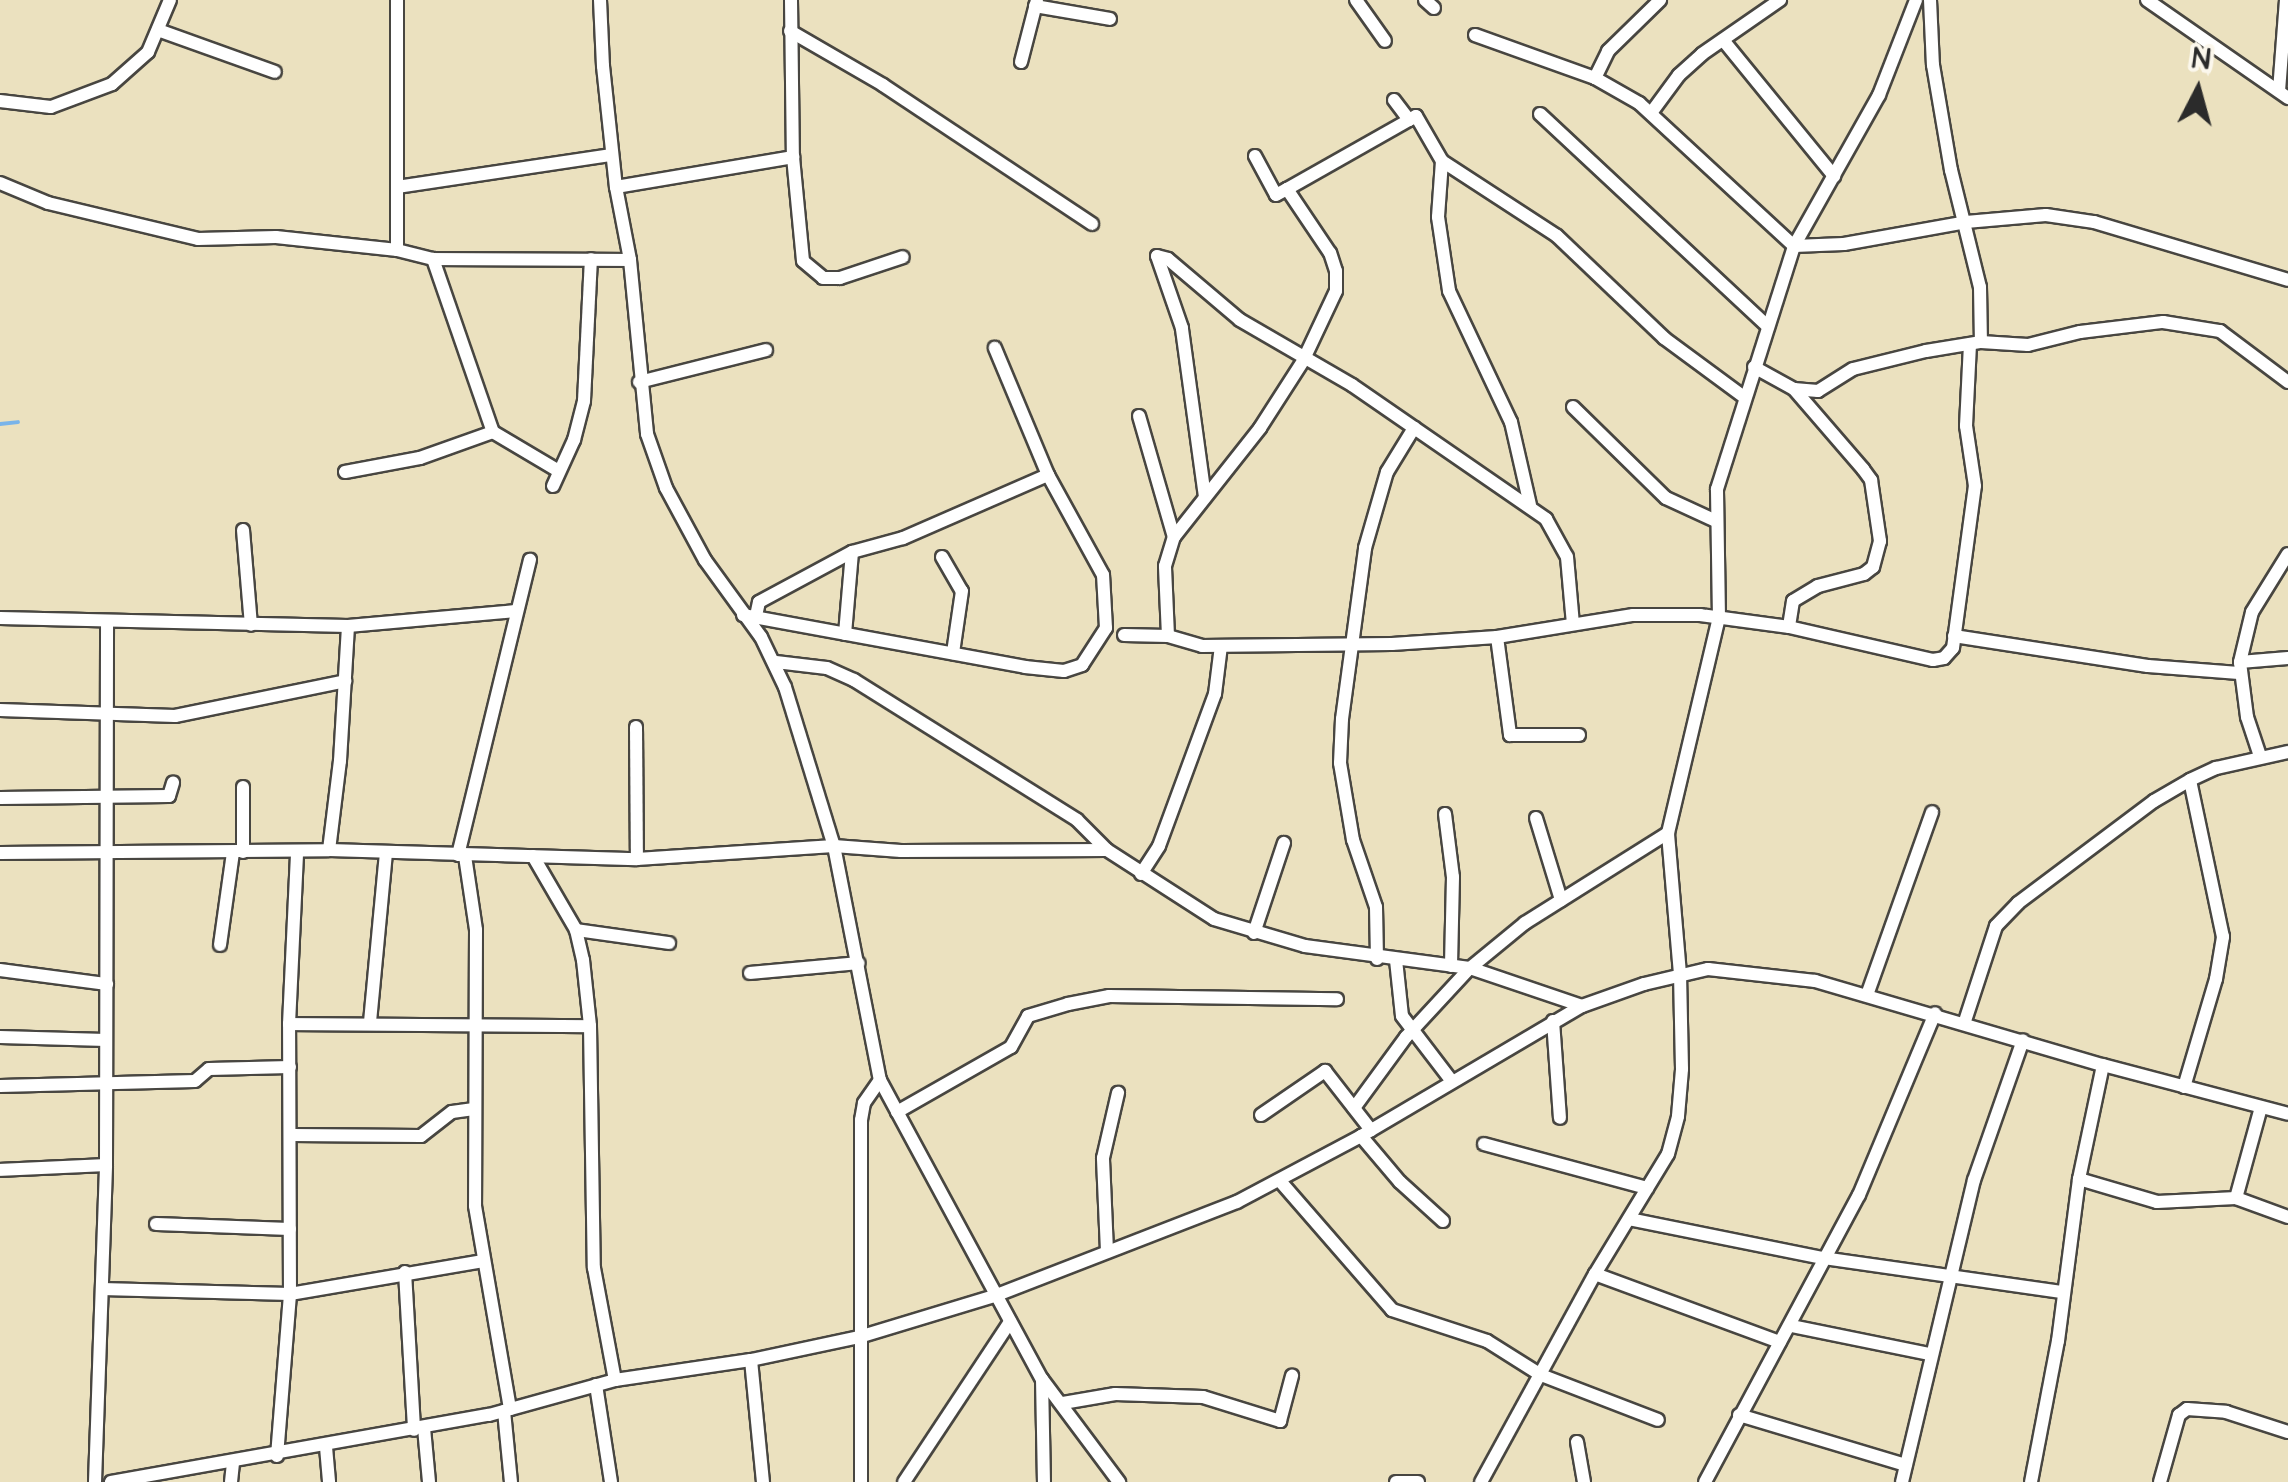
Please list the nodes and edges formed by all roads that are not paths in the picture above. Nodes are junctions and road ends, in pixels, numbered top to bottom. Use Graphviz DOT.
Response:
graph roads {
  1 [pos="170,0"];
  2 [pos="397,0"];
  3 [pos="600,0"];
  4 [pos="791,0"];
  5 [pos="1356,0"];
  6 [pos="1660,0"];
  7 [pos="1780,0"];
  8 [pos="1916,0"];
  9 [pos="1930,0"];
  10 [pos="2148,0"];
  11 [pos="2171,0"];
  12 [pos="2286,0"];
  13 [pos="1036,3"];
  14 [pos="2174,18"];
  15 [pos="1110,19"];
  16 [pos="158,30"];
  17 [pos="790,31"];
  18 [pos="1475,35"];
  19 [pos="1723,40"];
  20 [pos="1385,41"];
  21 [pos="1021,62"];
  22 [pos="275,72"];
  23 [pos="1596,78"];
  24 [pos="2284,94"];
  25 [pos="1394,100"];
  26 [pos="0,101"];
  27 [pos="1651,113"];
  28 [pos="1540,114"];
  29 [pos="1408,120"];
  30 [pos="612,155"];
  31 [pos="1255,156"];
  32 [pos="793,157"];
  33 [pos="1442,161"];
  34 [pos="1834,176"];
  35 [pos="1,187"];
  36 [pos="397,187"];
  37 [pos="616,188"];
  38 [pos="1287,189"];
  39 [pos="1966,222"];
  40 [pos="1092,224"];
  41 [pos="1794,246"];
  42 [pos="397,250"];
  43 [pos="903,257"];
  44 [pos="434,259"];
  45 [pos="592,259"];
  46 [pos="630,260"];
  47 [pos="2288,280"];
  48 [pos="1768,326"];
  49 [pos="1976,343"];
  50 [pos="994,348"];
  51 [pos="766,350"];
  52 [pos="1303,360"];
  53 [pos="1754,367"];
  54 [pos="639,382"];
  55 [pos="2288,382"];
  56 [pos="1794,390"];
  57 [pos="1744,397"];
  58 [pos="1572,407"];
  59 [pos="1138,416"];
  60 [pos="1414,428"];
  61 [pos="493,432"];
  62 [pos="558,470"];
  63 [pos="345,472"];
  64 [pos="1048,475"];
  65 [pos="553,486"];
  66 [pos="1205,497"];
  67 [pos="1530,505"];
  68 [pos="1716,521"];
  69 [pos="243,530"];
  70 [pos="1174,536"];
  71 [pos="852,552"];
  72 [pos="2288,554"];
  73 [pos="942,557"];
  74 [pos="530,560"];
  75 [pos="516,611"];
  76 [pos="750,616"];
  77 [pos="0,618"];
  78 [pos="1719,618"];
  79 [pos="107,624"];
  80 [pos="1573,624"];
  81 [pos="250,625"];
  82 [pos="348,626"];
  83 [pos="1789,627"];
  84 [pos="845,634"];
  85 [pos="1124,635"];
  86 [pos="1168,636"];
  87 [pos="1954,636"];
  88 [pos="1497,637"];
  89 [pos="1349,644"];
  90 [pos="1221,646"];
  91 [pos="953,653"];
  92 [pos="2288,658"];
  93 [pos="776,662"];
  94 [pos="2240,668"];
  95 [pos="345,681"];
  96 [pos="0,710"];
  97 [pos="107,713"];
  98 [pos="636,727"];
  99 [pos="1579,734"];
  100 [pos="2288,752"];
  101 [pos="2260,756"];
  102 [pos="2190,780"];
  103 [pos="173,784"];
  104 [pos="243,787"];
  105 [pos="0,798"];
  106 [pos="107,798"];
  107 [pos="1932,812"];
  108 [pos="1445,814"];
  109 [pos="1536,818"];
  110 [pos="1668,832"];
  111 [pos="1284,843"];
  112 [pos="834,846"];
  113 [pos="329,850"];
  114 [pos="1107,850"];
  115 [pos="107,852"];
  116 [pos="238,852"];
  117 [pos="297,852"];
  118 [pos="0,853"];
  119 [pos="386,853"];
  120 [pos="462,855"];
  121 [pos="533,856"];
  122 [pos="637,859"];
  123 [pos="1142,874"];
  124 [pos="1561,900"];
  125 [pos="576,930"];
  126 [pos="1254,933"];
  127 [pos="669,943"];
  128 [pos="220,945"];
  129 [pos="1377,958"];
  130 [pos="1396,960"];
  131 [pos="859,963"];
  132 [pos="1451,966"];
  133 [pos="1470,968"];
  134 [pos="0,970"];
  135 [pos="750,973"];
  136 [pos="1680,974"];
  137 [pos="106,984"];
  138 [pos="1868,996"];
  139 [pos="1337,999"];
  140 [pos="1582,1006"];
  141 [pos="1935,1014"];
  142 [pos="1554,1021"];
  143 [pos="370,1022"];
  144 [pos="1966,1022"];
  145 [pos="289,1024"];
  146 [pos="590,1026"];
  147 [pos="474,1027"];
  148 [pos="1412,1031"];
  149 [pos="0,1037"];
  150 [pos="106,1040"];
  151 [pos="2023,1040"];
  152 [pos="2103,1065"];
  153 [pos="290,1068"];
  154 [pos="880,1080"];
  155 [pos="1452,1080"];
  156 [pos="105,1084"];
  157 [pos="0,1086"];
  158 [pos="2184,1086"];
  159 [pos="1118,1094"];
  160 [pos="2261,1107"];
  161 [pos="1354,1108"];
  162 [pos="474,1109"];
  163 [pos="897,1112"];
  164 [pos="1261,1114"];
  165 [pos="2288,1114"];
  166 [pos="1560,1118"];
  167 [pos="1366,1133"];
  168 [pos="292,1135"];
  169 [pos="1484,1144"];
  170 [pos="106,1165"];
  171 [pos="0,1170"];
  172 [pos="2079,1179"];
  173 [pos="1280,1181"];
  174 [pos="1648,1188"];
  175 [pos="2236,1198"];
  176 [pos="2288,1216"];
  177 [pos="1629,1219"];
  178 [pos="1443,1221"];
  179 [pos="156,1224"];
  180 [pos="290,1229"];
  181 [pos="1107,1251"];
  182 [pos="1823,1258"];
  183 [pos="483,1261"];
  184 [pos="405,1272"];
  185 [pos="1595,1274"];
  186 [pos="1949,1275"];
  187 [pos="102,1289"];
  188 [pos="2063,1292"];
  189 [pos="290,1294"];
  190 [pos="997,1295"];
  191 [pos="1010,1322"];
  192 [pos="1792,1326"];
  193 [pos="858,1337"];
  194 [pos="1780,1342"];
  195 [pos="1930,1354"];
  196 [pos="751,1360"];
  197 [pos="1542,1374"];
  198 [pos="1292,1376"];
  199 [pos="1042,1379"];
  200 [pos="615,1380"];
  201 [pos="596,1385"];
  202 [pos="1063,1403"];
  203 [pos="507,1410"];
  204 [pos="1739,1416"];
  205 [pos="1658,1420"];
  206 [pos="419,1429"];
  207 [pos="2288,1432"];
  208 [pos="1577,1442"];
  209 [pos="326,1447"];
  210 [pos="278,1456"];
  211 [pos="233,1464"];
  212 [pos="1906,1465"];
  213 [pos="95,1482"];
  214 [pos="111,1482"];
  215 [pos="231,1482"];
  216 [pos="329,1482"];
  217 [pos="429,1482"];
  218 [pos="511,1482"];
  219 [pos="611,1482"];
  220 [pos="763,1482"];
  221 [pos="861,1482"];
  222 [pos="904,1482"];
  223 [pos="1044,1482"];
  224 [pos="1119,1482"];
  225 [pos="1396,1482"];
  226 [pos="1418,1482"];
  227 [pos="1481,1482"];
  228 [pos="1584,1482"];
  229 [pos="1705,1482"];
  230 [pos="1902,1482"];
  231 [pos="2031,1482"];
  232 [pos="2160,1482"];
  1 -- 16 [label="street"];
  2 -- 36 [label="street"];
  3 -- 30 [label="street"];
  4 -- 17 [label="street"];
  5 -- 20 [label="street"];
  6 -- 23 [label="street"];
  7 -- 19 [label="street"];
  8 -- 34 [label="street"];
  9 -- 39 [label="street"];
  10 -- 14 [label="street"];
  11 -- 14 [label="street"];
  12 -- 24 [label="street"];
  13 -- 15 [label="street"];
  13 -- 21 [label="street"];
  14 -- 24 [label="street"];
  16 -- 22 [label="street"];
  16 -- 26 [label="street"];
  17 -- 32 [label="street"];
  17 -- 40 [label="street"];
  18 -- 23 [label="street"];
  19 -- 27 [label="street"];
  19 -- 34 [label="street"];
  23 -- 27 [label="street"];
  25 -- 29 [label="street"];
  27 -- 41 [label="street"];
  28 -- 48 [label="street"];
  29 -- 33 [label="street"];
  29 -- 38 [label="street"];
  30 -- 36 [label="street"];
  30 -- 37 [label="street"];
  31 -- 38 [label="street"];
  32 -- 37 [label="street"];
  32 -- 43 [label="street"];
  33 -- 57 [label="street"];
  33 -- 67 [label="street"];
  34 -- 41 [label="street"];
  35 -- 42 [label="street"];
  36 -- 42 [label="street"];
  37 -- 46 [label="street"];
  38 -- 52 [label="street"];
  39 -- 41 [label="street"];
  39 -- 47 [label="street"];
  39 -- 49 [label="street"];
  41 -- 48 [label="street"];
  42 -- 44 [label="street"];
  44 -- 45 [label="street"];
  44 -- 61 [label="street"];
  45 -- 46 [label="street"];
  45 -- 62 [label="street"];
  46 -- 54 [label="street"];
  48 -- 53 [label="street"];
  49 -- 55 [label="street"];
  49 -- 56 [label="street"];
  49 -- 87 [label="street"];
  50 -- 64 [label="street"];
  51 -- 54 [label="street"];
  52 -- 60 [label="street"];
  52 -- 66 [label="street"];
  52 -- 66 [label="street"];
  53 -- 56 [label="street"];
  53 -- 57 [label="street"];
  54 -- 76 [label="street"];
  56 -- 83 [label="street"];
  57 -- 68 [label="street"];
  58 -- 68 [label="street"];
  59 -- 70 [label="street"];
  60 -- 67 [label="street"];
  60 -- 89 [label="street"];
  61 -- 62 [label="street"];
  61 -- 63 [label="street"];
  62 -- 65 [label="street"];
  64 -- 71 [label="street"];
  64 -- 91 [label="street"];
  66 -- 70 [label="street"];
  67 -- 80 [label="street"];
  68 -- 78 [label="street"];
  69 -- 81 [label="street"];
  70 -- 86 [label="street"];
  71 -- 76 [label="street"];
  71 -- 84 [label="street"];
  72 -- 94 [label="street"];
  73 -- 91 [label="street"];
  74 -- 75 [label="street"];
  75 -- 82 [label="street"];
  75 -- 120 [label="street"];
  76 -- 84 [label="street"];
  76 -- 93 [label="street"];
  77 -- 79 [label="street"];
  78 -- 80 [label="street"];
  78 -- 83 [label="street"];
  78 -- 110 [label="street"];
  79 -- 81 [label="street"];
  79 -- 97 [label="street"];
  80 -- 88 [label="street"];
  81 -- 82 [label="street"];
  82 -- 95 [label="street"];
  83 -- 87 [label="street"];
  84 -- 91 [label="street"];
  85 -- 86 [label="street"];
  86 -- 90 [label="street"];
  87 -- 94 [label="street"];
  88 -- 89 [label="street"];
  88 -- 99 [label="street"];
  89 -- 90 [label="street"];
  89 -- 129 [label="street"];
  90 -- 123 [label="street"];
  92 -- 94 [label="street"];
  93 -- 112 [label="street"];
  93 -- 114 [label="street"];
  94 -- 101 [label="street"];
  95 -- 97 [label="street"];
  95 -- 113 [label="street"];
  96 -- 97 [label="street"];
  97 -- 106 [label="street"];
  98 -- 122 [label="street"];
  100 -- 101 [label="street"];
  101 -- 102 [label="street"];
  102 -- 144 [label="street"];
  102 -- 158 [label="street"];
  103 -- 106 [label="street"];
  104 -- 116 [label="street"];
  105 -- 106 [label="street"];
  106 -- 115 [label="street"];
  107 -- 138 [label="street"];
  108 -- 132 [label="street"];
  109 -- 124 [label="street"];
  110 -- 124 [label="street"];
  110 -- 136 [label="street"];
  111 -- 126 [label="street"];
  112 -- 114 [label="street"];
  112 -- 122 [label="street"];
  112 -- 131 [label="street"];
  113 -- 117 [label="street"];
  113 -- 119 [label="street"];
  114 -- 123 [label="street"];
  115 -- 116 [label="street"];
  115 -- 118 [label="street"];
  115 -- 137 [label="street"];
  116 -- 117 [label="street"];
  116 -- 128 [label="street"];
  117 -- 145 [label="street"];
  119 -- 120 [label="street"];
  119 -- 143 [label="street"];
  120 -- 121 [label="street"];
  120 -- 147 [label="street"];
  121 -- 122 [label="street"];
  121 -- 125 [label="street"];
  123 -- 126 [label="street"];
  124 -- 133 [label="street"];
  125 -- 127 [label="street"];
  125 -- 146 [label="street"];
  126 -- 129 [label="street"];
  129 -- 130 [label="street"];
  130 -- 132 [label="street"];
  130 -- 148 [label="street"];
  131 -- 135 [label="street"];
  131 -- 154 [label="street"];
  132 -- 133 [label="street"];
  133 -- 140 [label="street"];
  133 -- 148 [label="street"];
  134 -- 137 [label="street"];
  136 -- 138 [label="street"];
  136 -- 140 [label="street"];
  136 -- 174 [label="street"];
  137 -- 150 [label="street"];
  138 -- 141 [label="street"];
  139 -- 163 [label="street"];
  140 -- 142 [label="street"];
  141 -- 144 [label="street"];
  141 -- 182 [label="street"];
  142 -- 155 [label="street"];
  142 -- 166 [label="street"];
  143 -- 145 [label="street"];
  143 -- 147 [label="street"];
  144 -- 151 [label="street"];
  145 -- 153 [label="street"];
  146 -- 147 [label="street"];
  146 -- 200 [label="street"];
  147 -- 162 [label="street"];
  148 -- 155 [label="street"];
  148 -- 161 [label="street"];
  149 -- 150 [label="street"];
  150 -- 156 [label="street"];
  151 -- 152 [label="street"];
  151 -- 186 [label="street"];
  152 -- 158 [label="street"];
  152 -- 172 [label="street"];
  153 -- 156 [label="street"];
  153 -- 168 [label="street"];
  154 -- 163 [label="street"];
  154 -- 193 [label="street"];
  155 -- 167 [label="street"];
  156 -- 157 [label="street"];
  156 -- 170 [label="street"];
  158 -- 160 [label="street"];
  159 -- 181 [label="street"];
  160 -- 165 [label="street"];
  160 -- 175 [label="street"];
  161 -- 164 [label="street"];
  161 -- 167 [label="street"];
  162 -- 168 [label="street"];
  162 -- 183 [label="street"];
  163 -- 190 [label="street"];
  167 -- 173 [label="street"];
  167 -- 178 [label="street"];
  168 -- 180 [label="street"];
  169 -- 174 [label="street"];
  170 -- 171 [label="street"];
  170 -- 187 [label="street"];
  172 -- 175 [label="street"];
  172 -- 188 [label="street"];
  173 -- 181 [label="street"];
  173 -- 197 [label="street"];
  174 -- 177 [label="street"];
  175 -- 176 [label="street"];
  177 -- 182 [label="street"];
  177 -- 185 [label="street"];
  179 -- 180 [label="street"];
  180 -- 189 [label="street"];
  181 -- 190 [label="street"];
  182 -- 186 [label="street"];
  182 -- 192 [label="street"];
  183 -- 184 [label="street"];
  183 -- 203 [label="street"];
  184 -- 189 [label="street"];
  184 -- 206 [label="street"];
  185 -- 194 [label="street"];
  185 -- 197 [label="street"];
  186 -- 188 [label="street"];
  186 -- 195 [label="street"];
  187 -- 189 [label="street"];
  187 -- 213 [label="street"];
  188 -- 231 [label="street"];
  189 -- 210 [label="street"];
  190 -- 191 [label="street"];
  190 -- 193 [label="street"];
  191 -- 199 [label="street"];
  191 -- 222 [label="street"];
  192 -- 194 [label="street"];
  192 -- 195 [label="street"];
  193 -- 196 [label="street"];
  193 -- 221 [label="street"];
  194 -- 204 [label="street"];
  195 -- 212 [label="street"];
  196 -- 200 [label="street"];
  196 -- 220 [label="street"];
  197 -- 205 [label="street"];
  197 -- 227 [label="street"];
  198 -- 202 [label="street"];
  199 -- 202 [label="street"];
  199 -- 223 [label="street"];
  200 -- 201 [label="street"];
  201 -- 203 [label="street"];
  201 -- 219 [label="street"];
  202 -- 224 [label="street"];
  203 -- 206 [label="street"];
  203 -- 218 [label="street"];
  204 -- 212 [label="street"];
  204 -- 229 [label="street"];
  206 -- 209 [label="street"];
  206 -- 217 [label="street"];
  207 -- 232 [label="street"];
  208 -- 228 [label="street"];
  209 -- 210 [label="street"];
  209 -- 216 [label="street"];
  210 -- 211 [label="street"];
  211 -- 214 [label="street"];
  211 -- 215 [label="street"];
  212 -- 230 [label="street"];
  225 -- 226 [label="street"];
}
